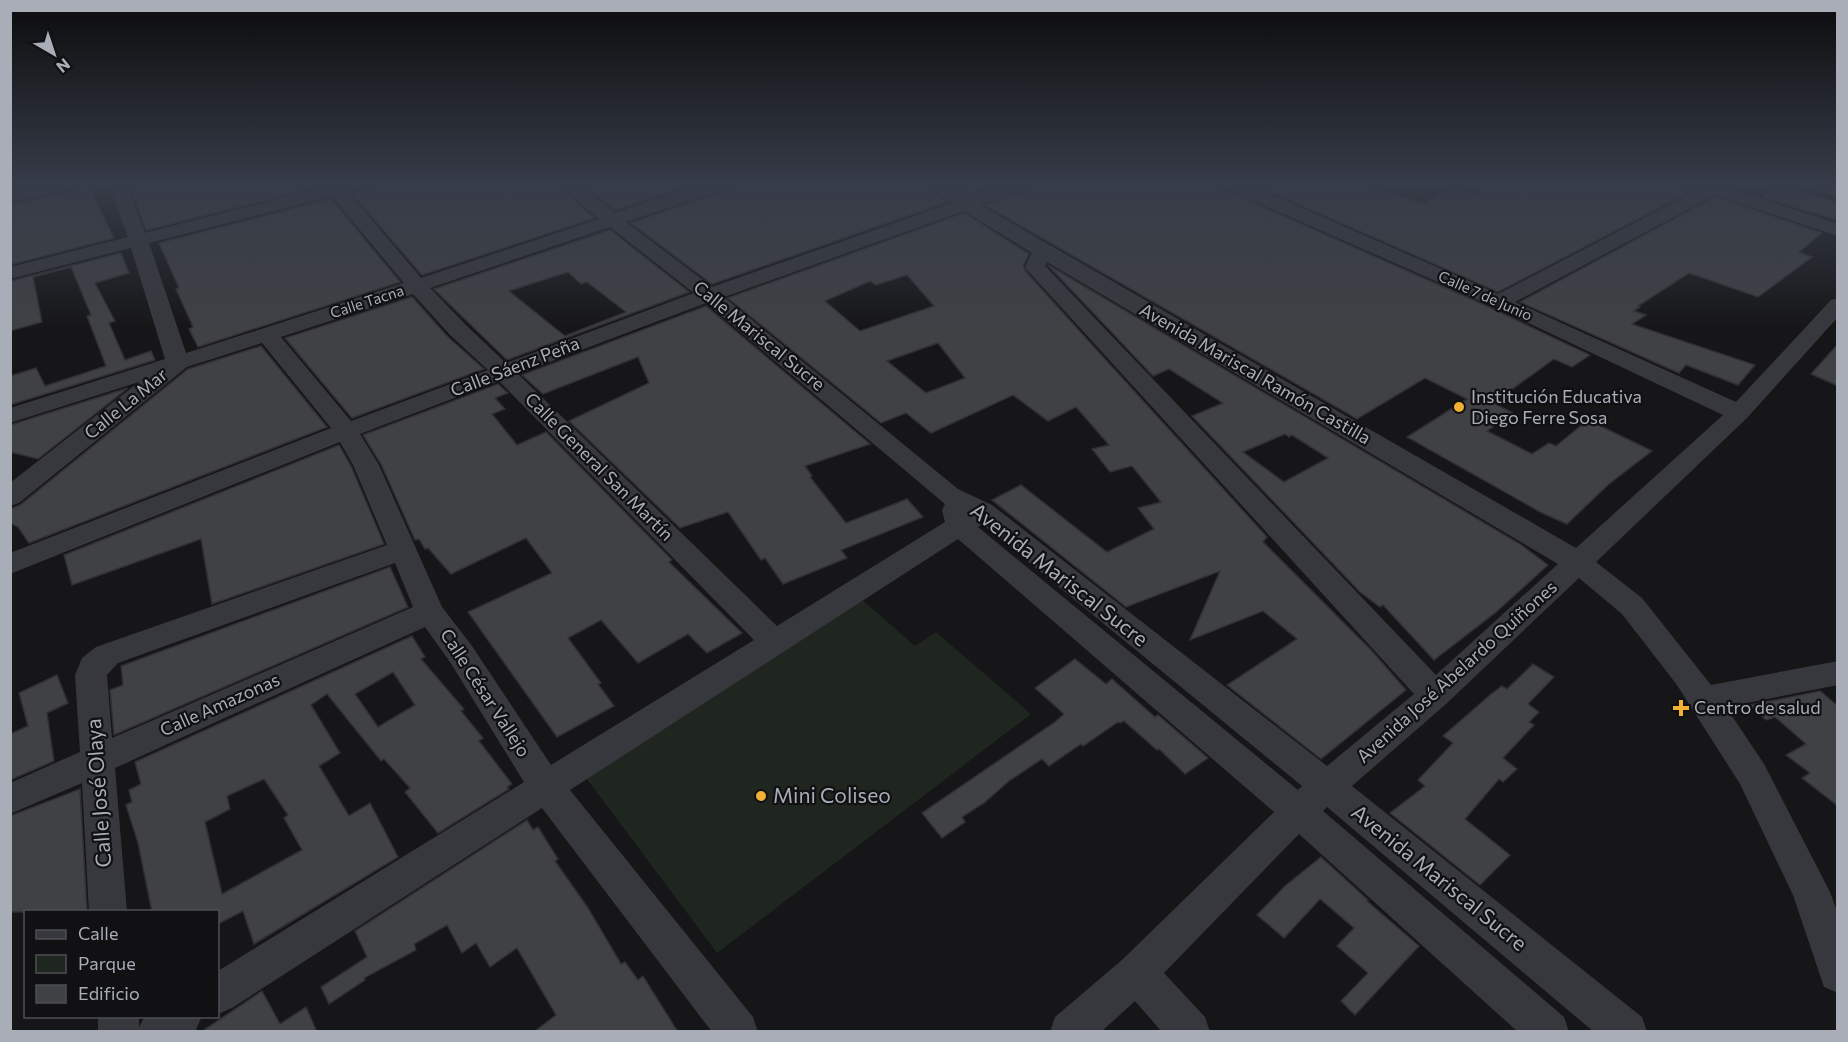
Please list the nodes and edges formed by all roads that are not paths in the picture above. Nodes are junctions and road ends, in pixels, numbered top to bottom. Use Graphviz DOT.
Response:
graph roads {
  1 [pos="135,232"];
  2 [pos="173,232"];
  3 [pos="371,232"];
  4 [pos="578,232"];
  5 [pos="627,232"];
  6 [pos="889,232"];
  7 [pos="1012,232"];
  8 [pos="1339,232"];
  9 [pos="1627,232"];
  10 [pos="139,241"];
  11 [pos="1043,251"];
  12 [pos="10,273"];
  13 [pos="417,286"];
  14 [pos="709,295"];
  15 [pos="1499,302"];
  16 [pos="1838,304"];
  17 [pos="267,334"];
  18 [pos="178,363"];
  19 [pos="503,372"];
  20 [pos="1738,413"];
  21 [pos="10,416"];
  22 [pos="345,431"];
  23 [pos="10,497"];
  24 [pos="964,511"];
  25 [pos="404,549"];
  26 [pos="1579,563"];
  27 [pos="10,564"];
  28 [pos="430,612"];
  29 [pos="774,642"];
  30 [pos="1838,673"];
  31 [pos="1435,695"];
  32 [pos="1702,699"];
  33 [pos="97,760"];
  34 [pos="1327,786"];
  35 [pos="546,787"];
  36 [pos="10,799"];
  37 [pos="1298,811"];
  38 [pos="108,910"];
  39 [pos="1137,973"];
  40 [pos="1838,973"];
  41 [pos="219,993"];
  42 [pos="180,1018"];
  43 [pos="158,1032"];
  44 [pos="738,1032"];
  45 [pos="1070,1032"];
  46 [pos="1190,1032"];
  47 [pos="1549,1032"];
  48 [pos="1627,1032"];
  1 -- 10 [label="street, Calle La Mar"];
  2 -- 10 [label="street"];
  3 -- 13 [label="street, Calle General San Martín"];
  4 -- 13 [label="street, Calle Tacna"];
  5 -- 14 [label="street, Calle Mariscal Sucre"];
  6 -- 14 [label="street, Calle Sáenz Peña"];
  7 -- 11 [label="street, Avenida Mariscal Ramón Castilla"];
  8 -- 15 [label="street, Calle 7 de Junio"];
  9 -- 15 [label="street"];
  10 -- 12 [label="street"];
  10 -- 18 [label="street, Calle La Mar"];
  11 -- 26 [label="street, Avenida Mariscal Ramón Castilla"];
  11 -- 31 [label="street"];
  13 -- 17 [label="street, Calle Tacna"];
  13 -- 19 [label="street, Calle General San Martín"];
  14 -- 19 [label="street, Calle Sáenz Peña"];
  14 -- 24 [label="street, Calle Mariscal Sucre"];
  15 -- 20 [label="street, Calle 7 de Junio"];
  16 -- 20 [label="street, Avenida José Abelardo Quiñones"];
  17 -- 18 [label="street, Calle Tacna"];
  17 -- 22 [label="street, Calle César Vallejo"];
  18 -- 21 [label="street, Calle Tacna"];
  18 -- 23 [label="street, Calle La Mar"];
  19 -- 22 [label="street, Calle Sáenz Peña"];
  19 -- 29 [label="street, Calle General San Martín"];
  20 -- 26 [label="street, Avenida José Abelardo Quiñones"];
  22 -- 25 [label="street, Calle César Vallejo"];
  22 -- 27 [label="street, Calle Sáenz Peña"];
  24 -- 29 [label="street"];
  24 -- 34 [label="street, Avenida Mariscal Sucre"];
  24 -- 37 [label="street, Avenida Mariscal Sucre"];
  25 -- 28 [label="street, Calle César Vallejo"];
  25 -- 33 [label="street, Calle José Olaya"];
  26 -- 31 [label="street, Avenida José Abelardo Quiñones"];
  26 -- 32 [label="street, Avenida Mariscal Ramón Castilla"];
  28 -- 33 [label="street, Calle Amazonas"];
  28 -- 35 [label="street, Calle César Vallejo"];
  29 -- 35 [label="street"];
  30 -- 32 [label="street"];
  31 -- 34 [label="street, Avenida José Abelardo Quiñones"];
  32 -- 40 [label="street, Avenida Mariscal Ramón Castilla"];
  33 -- 36 [label="street, Calle Amazonas"];
  33 -- 38 [label="street, Calle José Olaya"];
  34 -- 37 [label="street, Avenida José Abelardo Quiñones"];
  34 -- 48 [label="street, Avenida Mariscal Sucre"];
  35 -- 41 [label="street"];
  35 -- 44 [label="street, Calle César Vallejo"];
  37 -- 39 [label="street, Avenida José Abelardo Quiñones"];
  37 -- 47 [label="street, Avenida Mariscal Sucre"];
  39 -- 45 [label="street, Avenida José Abelardo Quiñones"];
  39 -- 46 [label="street"];
  42 -- 43 [label="street"];
}
